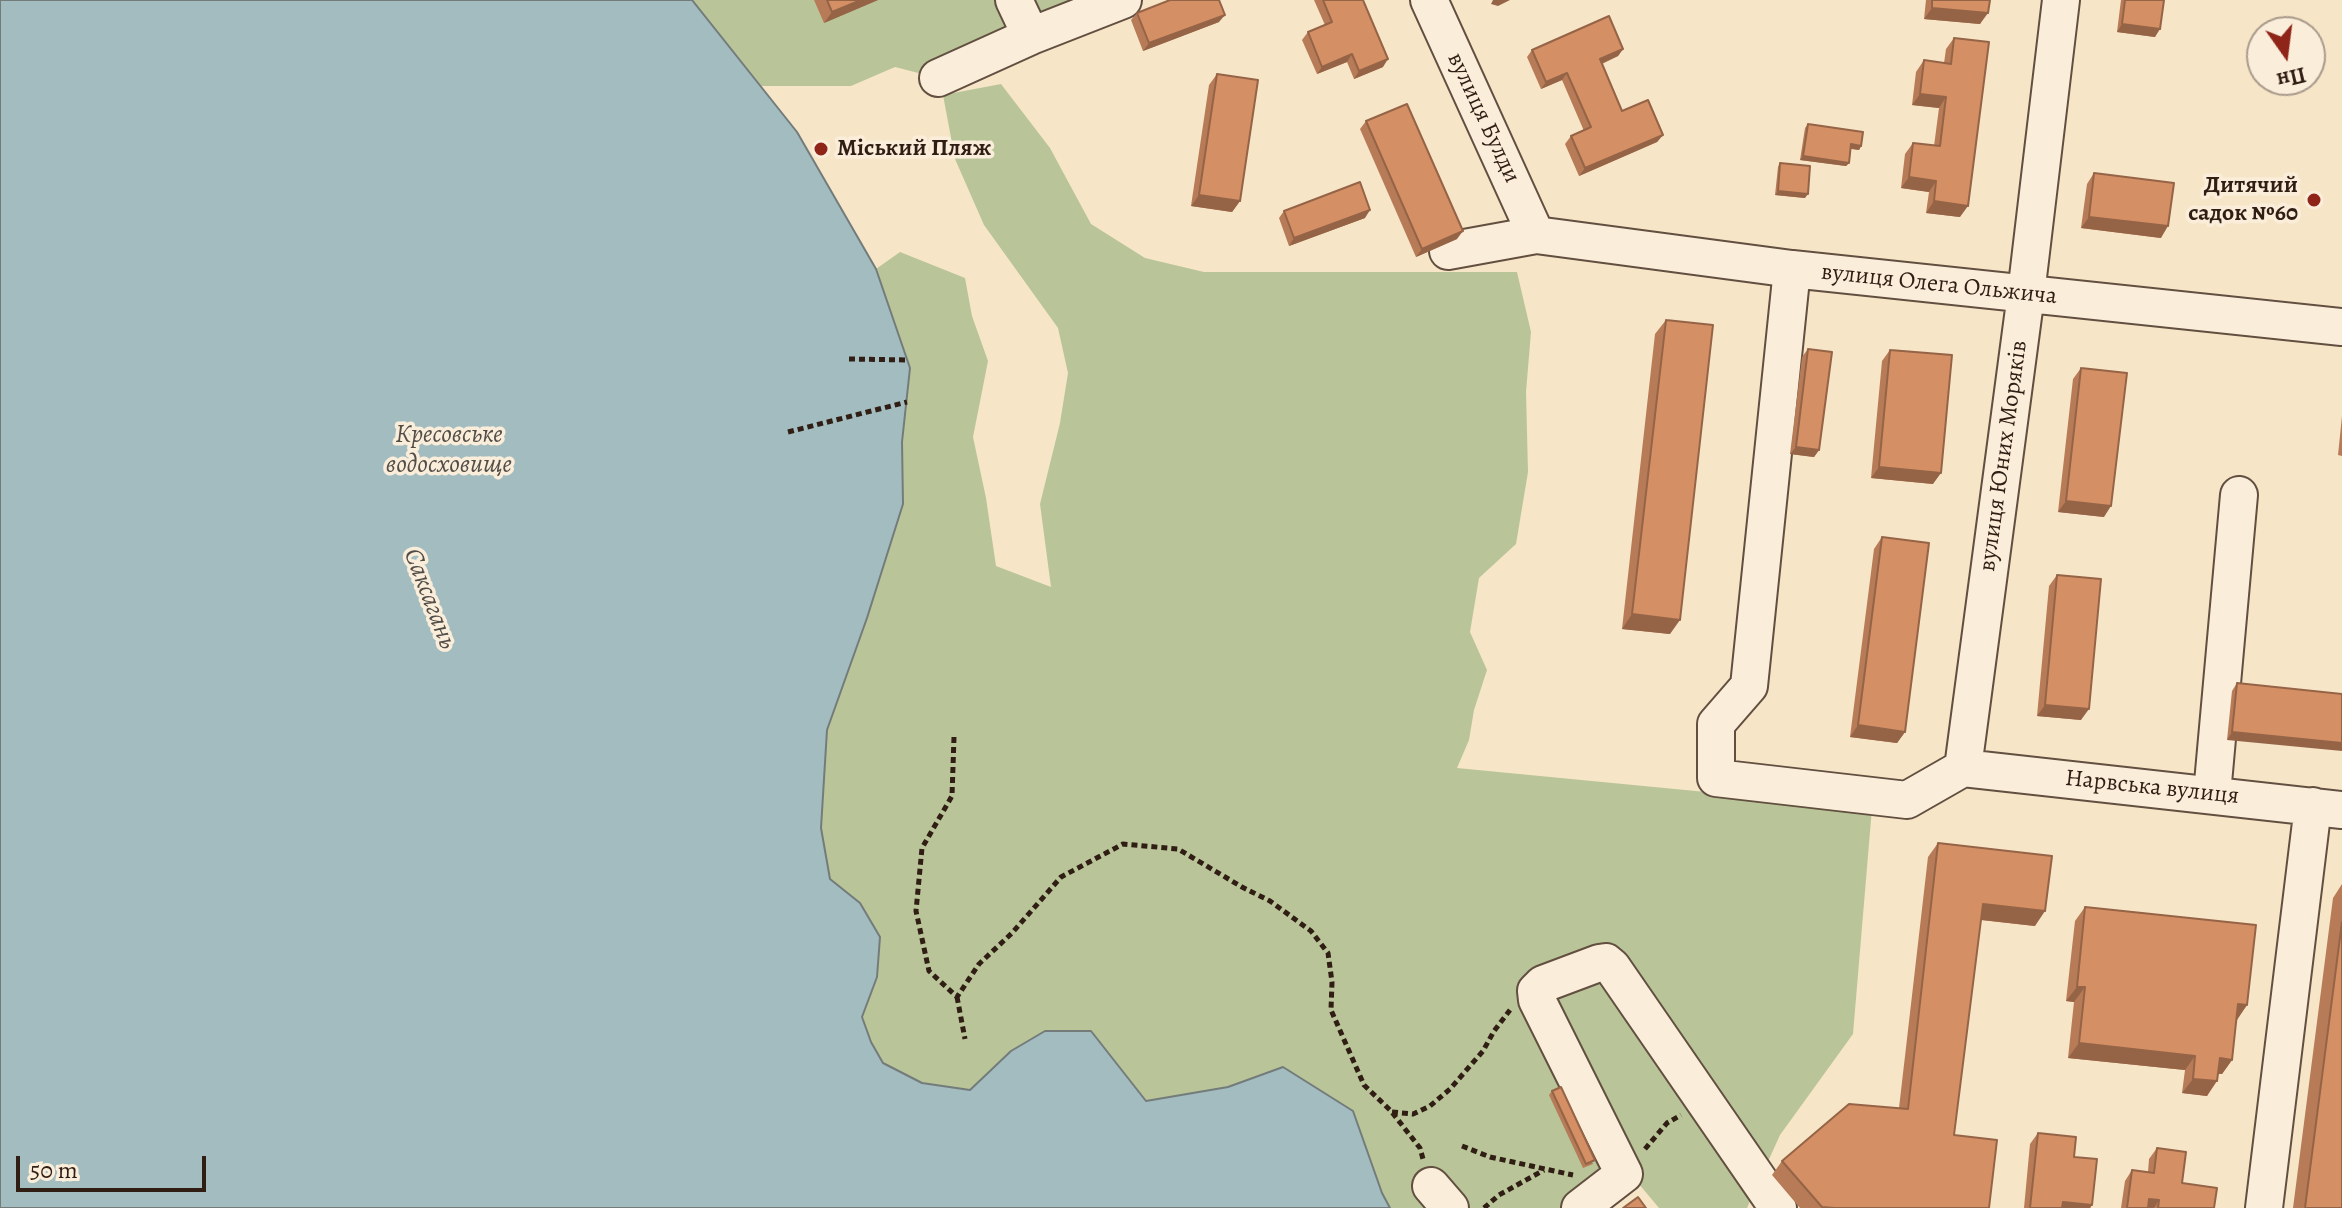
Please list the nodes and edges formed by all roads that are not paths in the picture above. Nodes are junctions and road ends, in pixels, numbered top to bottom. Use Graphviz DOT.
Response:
graph roads {
  1 [pos="1014,0"];
  2 [pos="1123,0"];
  3 [pos="1429,0"];
  4 [pos="2061,0"];
  5 [pos="1031,36"];
  6 [pos="938,78"];
  7 [pos="1536,235"];
  8 [pos="1448,251"];
  9 [pos="1792,269"];
  10 [pos="2026,294"];
  11 [pos="2342,327"];
  12 [pos="2239,495"];
  13 [pos="1963,768"];
  14 [pos="2212,794"];
  15 [pos="2328,808"];
  16 [pos="1580,1208"];
  17 [pos="1778,1208"];
  18 [pos="2264,1208"];
  1 -- 5 [label="street"];
  2 -- 5 [label="street"];
  3 -- 7 [label="street, вулиця Булди"];
  4 -- 10 [label="street, вулиця Юних Моряків"];
  5 -- 6 [label="street"];
  7 -- 8 [label="street, вулиця Олега Ольжича"];
  7 -- 9 [label="street, вулиця Олега Ольжича"];
  9 -- 10 [label="street, вулиця Олега Ольжича"];
  9 -- 13 [label="street"];
  10 -- 11 [label="street, вулиця Олега Ольжича"];
  10 -- 13 [label="street, вулиця Юних Моряків"];
  12 -- 14 [label="street"];
  13 -- 14 [label="street, Нарвська вулиця"];
  14 -- 15 [label="street, Нарвська вулиця"];
  15 -- 18 [label="street"];
  16 -- 17 [label="street"];
}
